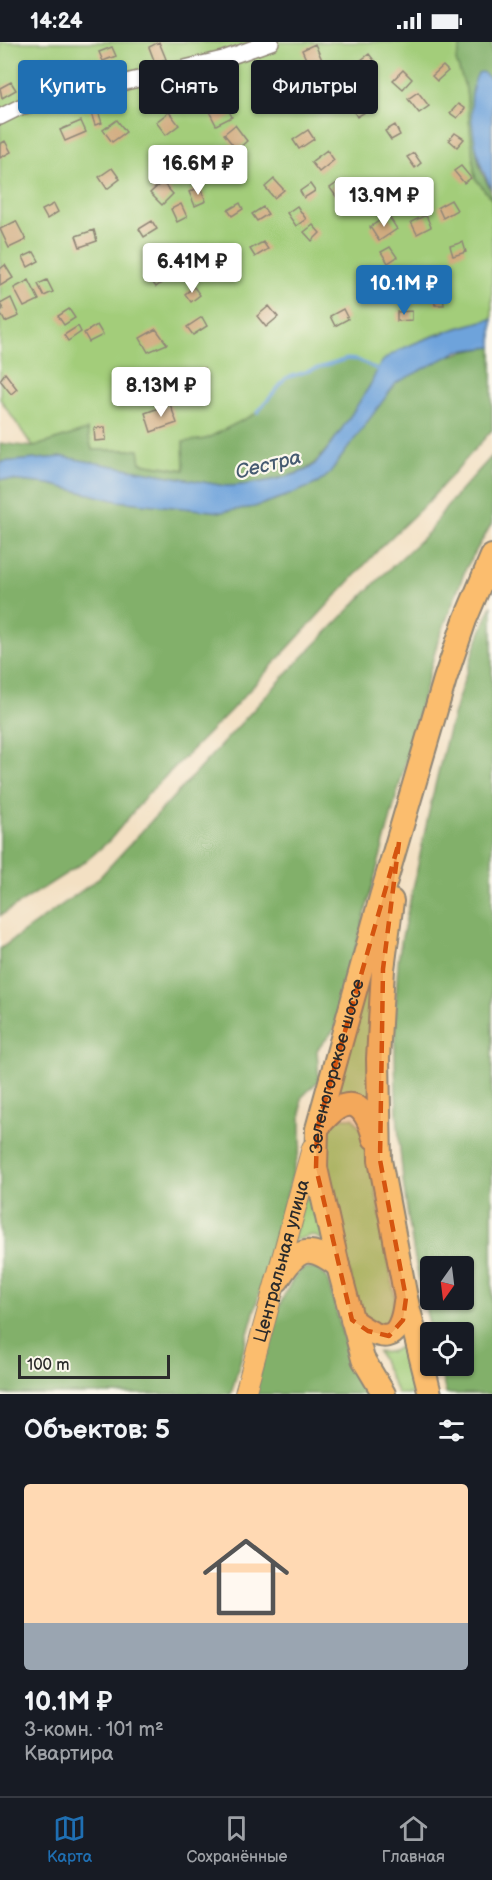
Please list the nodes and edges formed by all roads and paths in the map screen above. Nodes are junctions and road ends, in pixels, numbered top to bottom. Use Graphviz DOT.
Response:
graph roads {
  1 [pos="271,42"];
  2 [pos="0,117"];
  3 [pos="150,376"];
  4 [pos="160,393"];
  5 [pos="492,556"];
  6 [pos="399,842"];
  7 [pos="317,1129"];
  8 [pos="380,1160"];
  9 [pos="338,1266"];
  10 [pos="278,1280"];
  11 [pos="406,1298"];
  12 [pos="352,1320"];
  13 [pos="245,1394"];
  14 [pos="384,1394"];
  15 [pos="430,1394"];
  1 -- 2 [label="street"];
  3 -- 4 [label="street"];
  5 -- 6 [label="highway, Зеленогорское шоссе"];
  6 -- 7 [label="highway, Зеленогорское шоссе"];
  6 -- 8 [label="highway, Зеленогорское шоссе"];
  7 -- 8 [label="highway"];
  7 -- 9 [label="highway, Зеленогорское шоссе"];
  7 -- 10 [label="main road, Центральная улица"];
  8 -- 11 [label="highway, Зеленогорское шоссе"];
  9 -- 10 [label="highway"];
  9 -- 12 [label="highway, Зеленогорское шоссе"];
  10 -- 13 [label="main road, Центральная улица"];
  11 -- 12 [label="highway"];
  11 -- 15 [label="highway, Зеленогорское шоссе"];
  12 -- 14 [label="highway, Зеленогорское шоссе"];
}
